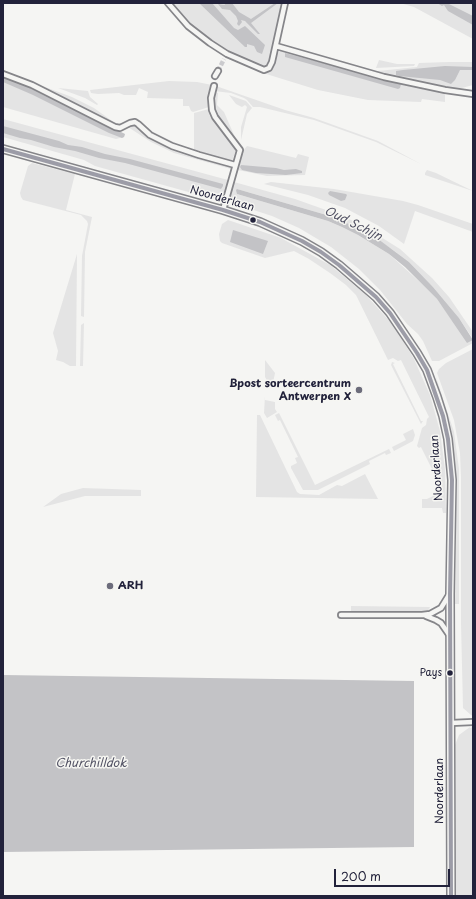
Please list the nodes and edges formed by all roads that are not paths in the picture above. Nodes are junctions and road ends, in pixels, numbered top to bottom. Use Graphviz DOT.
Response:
graph roads {
  1 [pos="168,3"];
  2 [pos="285,3"];
  3 [pos="276,46"];
  4 [pos="218,71"];
  5 [pos="3,74"];
  6 [pos="215,76"];
  7 [pos="214,86"];
  8 [pos="473,94"];
  9 [pos="3,148"];
  10 [pos="235,165"];
  11 [pos="223,210"];
  12 [pos="450,594"];
  13 [pos="341,615"];
  14 [pos="422,615"];
  15 [pos="450,637"];
  16 [pos="473,722"];
  17 [pos="451,723"];
  18 [pos="451,896"];
  1 -- 3 [label="street"];
  2 -- 3 [label="street"];
  3 -- 8 [label="street"];
  4 -- 6 [label="street"];
  5 -- 10 [label="street"];
  7 -- 10 [label="street"];
  9 -- 11 [label="main road, Noorderlaan"];
  10 -- 11 [label="street"];
  11 -- 12 [label="main road, Noorderlaan"];
  12 -- 14 [label="street"];
  12 -- 15 [label="main road, Noorderlaan"];
  13 -- 14 [label="street"];
  14 -- 15 [label="street"];
  15 -- 17 [label="main road, Noorderlaan"];
  16 -- 17 [label="street"];
  17 -- 18 [label="main road, Noorderlaan"];
}
